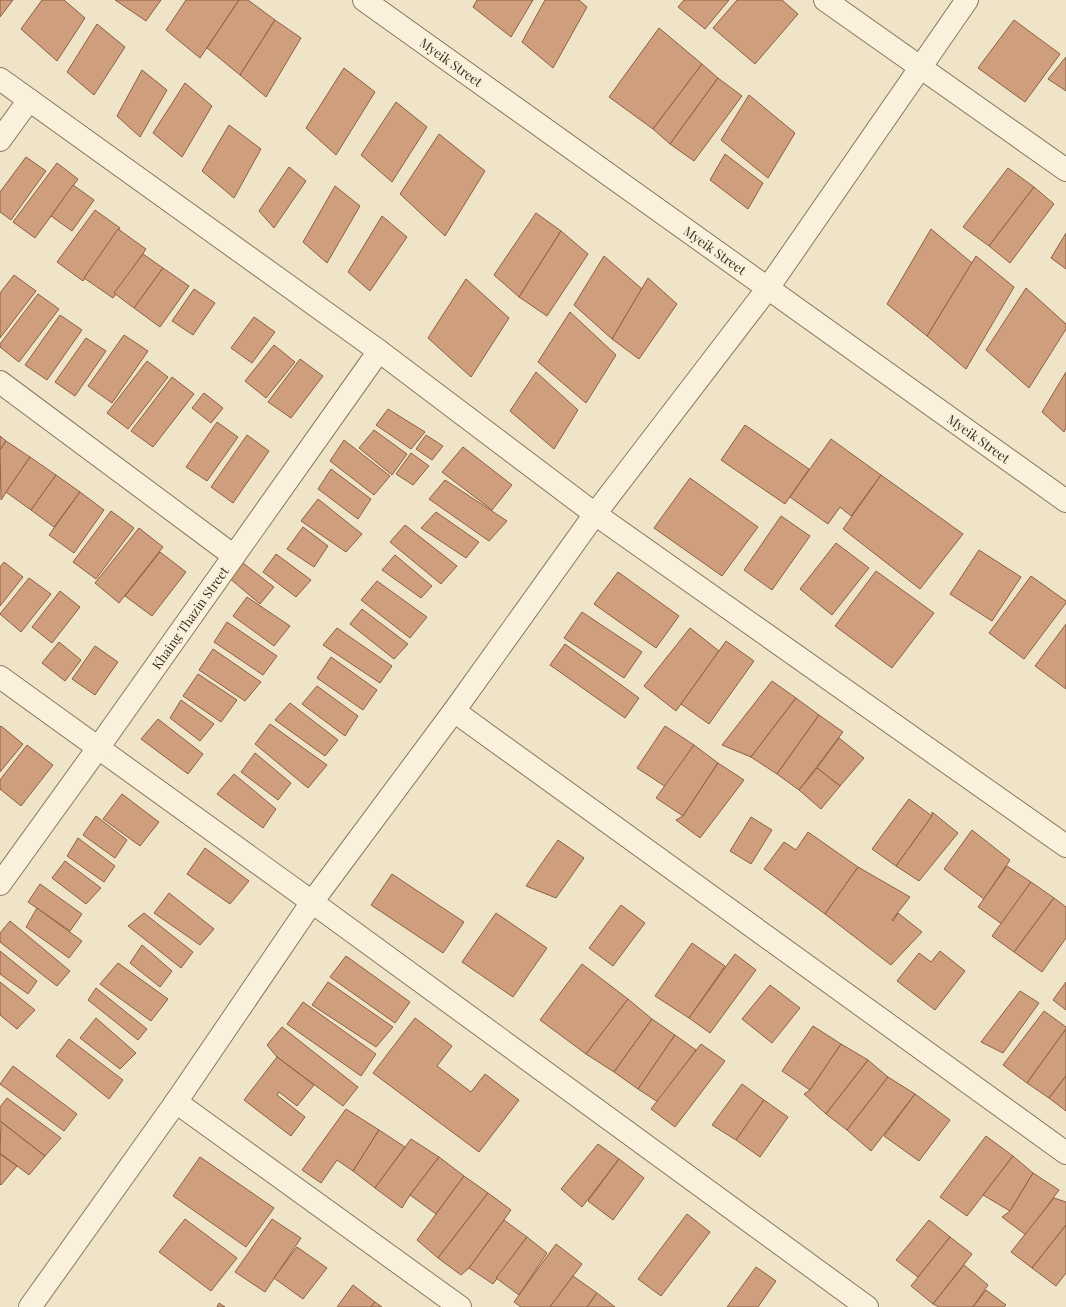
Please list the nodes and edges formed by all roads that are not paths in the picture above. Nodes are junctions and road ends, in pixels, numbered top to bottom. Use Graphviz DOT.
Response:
graph roads {
  1 [pos="364,0"];
  2 [pos="825,0"];
  3 [pos="968,0"];
  4 [pos="919,67"];
  5 [pos="0,79"];
  6 [pos="29,100"];
  7 [pos="0,140"];
  8 [pos="1066,170"];
  9 [pos="768,288"];
  10 [pos="379,350"];
  11 [pos="0,382"];
  12 [pos="1066,501"];
  13 [pos="595,514"];
  14 [pos="234,556"];
  15 [pos="0,677"];
  16 [pos="454,711"];
  17 [pos="98,748"];
  18 [pos="1066,846"];
  19 [pos="0,884"];
  20 [pos="312,902"];
  21 [pos="176,1102"];
  22 [pos="1066,1153"];
  23 [pos="30,1307"];
  24 [pos="460,1307"];
  25 [pos="868,1307"];
  1 -- 9 [label="street, Myeik Street"];
  2 -- 4 [label="street"];
  3 -- 4 [label="street"];
  4 -- 8 [label="street"];
  4 -- 9 [label="street"];
  5 -- 6 [label="street"];
  6 -- 7 [label="street"];
  6 -- 10 [label="street"];
  9 -- 12 [label="street, Myeik Street"];
  9 -- 13 [label="street"];
  10 -- 13 [label="street"];
  10 -- 14 [label="street, Khaing Thazin Street"];
  11 -- 14 [label="street"];
  13 -- 16 [label="street"];
  13 -- 18 [label="street"];
  14 -- 17 [label="street, Khaing Thazin Street"];
  15 -- 17 [label="street"];
  16 -- 20 [label="street"];
  16 -- 22 [label="street"];
  17 -- 19 [label="street, Khaing Thazin Street"];
  17 -- 20 [label="street"];
  20 -- 21 [label="street"];
  20 -- 25 [label="street"];
  21 -- 23 [label="street"];
  21 -- 24 [label="street"];
}
